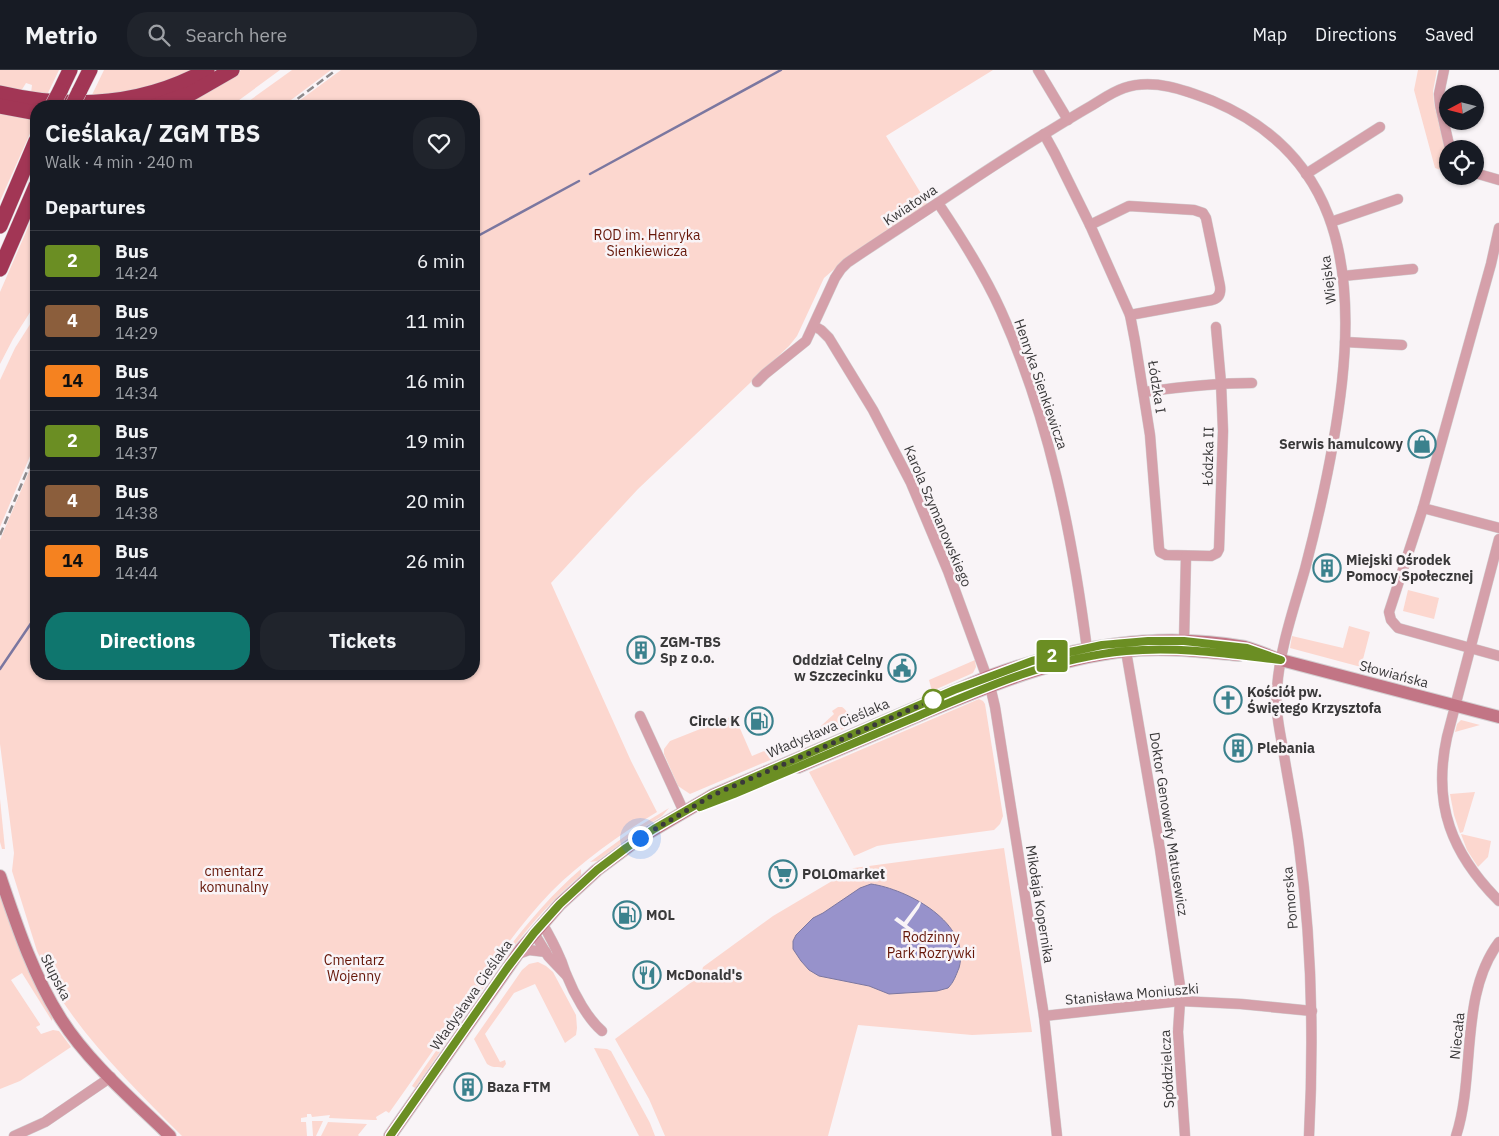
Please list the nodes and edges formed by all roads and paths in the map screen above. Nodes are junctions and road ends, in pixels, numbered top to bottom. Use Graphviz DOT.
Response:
graph roads {
  1 [pos="70,70"];
  2 [pos="90,70"];
  3 [pos="208,70"];
  4 [pos="232,70"];
  5 [pos="1038,70"];
  6 [pos="1444,70"];
  7 [pos="0,93"];
  8 [pos="34,100"];
  9 [pos="55,100"];
  10 [pos="75,100"];
  11 [pos="118,100"];
  12 [pos="172,100"];
  13 [pos="0,106"];
  14 [pos="30,112"];
  15 [pos="1068,120"];
  16 [pos="1380,127"];
  17 [pos="1044,134"];
  18 [pos="1448,140"];
  19 [pos="30,155"];
  20 [pos="1306,174"];
  21 [pos="1484,176"];
  22 [pos="1499,180"];
  23 [pos="1398,199"];
  24 [pos="30,200"];
  25 [pos="938,202"];
  26 [pos="1331,222"];
  27 [pos="1090,225"];
  28 [pos="0,226"];
  29 [pos="1499,228"];
  30 [pos="1495,266"];
  31 [pos="0,268"];
  32 [pos="1413,269"];
  33 [pos="1343,276"];
  34 [pos="1130,315"];
  35 [pos="814,326"];
  36 [pos="1216,327"];
  37 [pos="1345,342"];
  38 [pos="1402,345"];
  39 [pos="757,382"];
  40 [pos="1221,383"];
  41 [pos="1252,383"];
  42 [pos="1144,392"];
  43 [pos="1423,508"];
  44 [pos="1499,528"];
  45 [pos="1499,539"];
  46 [pos="1186,556"];
  47 [pos="1184,641"];
  48 [pos="1470,648"];
  49 [pos="1087,649"];
  50 [pos="1126,651"];
  51 [pos="1499,656"];
  52 [pos="1281,660"];
  53 [pos="988,682"];
  54 [pos="1455,706"];
  55 [pos="640,716"];
  56 [pos="1499,717"];
  57 [pos="684,812"];
  58 [pos="0,876"];
  59 [pos="1499,902"];
  60 [pos="538,928"];
  61 [pos="1499,942"];
  62 [pos="546,952"];
  63 [pos="518,954"];
  64 [pos="566,976"];
  65 [pos="1180,1002"];
  66 [pos="1312,1011"];
  67 [pos="1044,1016"];
  68 [pos="602,1031"];
  69 [pos="111,1077"];
  70 [pos="14,1136"];
  71 [pos="170,1136"];
  72 [pos="390,1136"];
  73 [pos="1057,1136"];
  74 [pos="1185,1136"];
  75 [pos="1309,1136"];
  76 [pos="1456,1136"];
  1 -- 9 [label="highway, bridge"];
  2 -- 10 [label="highway, bridge"];
  3 -- 11 [label="highway"];
  4 -- 12 [label="highway"];
  5 -- 15 [label="street"];
  6 -- 18 [label="street"];
  7 -- 8 [label="highway"];
  13 -- 14 [label="highway"];
  15 -- 17 [label="street, Kwiatowa"];
  15 -- 20 [label="street, Wiejska"];
  16 -- 20 [label="street"];
  17 -- 25 [label="street, Kwiatowa"];
  17 -- 27 [label="street, Łódzka I"];
  19 -- 28 [label="highway"];
  20 -- 26 [label="street, Wiejska"];
  21 -- 22 [label="street"];
  23 -- 26 [label="street"];
  24 -- 31 [label="highway"];
  25 -- 35 [label="street, Kwiatowa"];
  25 -- 49 [label="street, Henryka Sienkiewicza"];
  26 -- 33 [label="street, Wiejska"];
  27 -- 34 [label="street, Łódzka I"];
  27 -- 34 [label="street"];
  29 -- 30 [label="street"];
  30 -- 43 [label="street"];
  32 -- 33 [label="street"];
  33 -- 37 [label="street, Wiejska"];
  34 -- 42 [label="street, Łódzka I"];
  35 -- 39 [label="street, Kwiatowa"];
  35 -- 53 [label="street, Karola Szymanowskiego"];
  36 -- 40 [label="street, Łódzka II"];
  37 -- 38 [label="street"];
  37 -- 52 [label="street, Wiejska"];
  40 -- 41 [label="street"];
  40 -- 42 [label="street"];
  40 -- 46 [label="street, Łódzka II"];
  42 -- 46 [label="street, Łódzka I"];
  43 -- 44 [label="street"];
  43 -- 48 [label="street"];
  45 -- 48 [label="street"];
  46 -- 47 [label="street"];
  47 -- 49 [label="street, Słowiańska"];
  47 -- 52 [label="street, Słowiańska"];
  48 -- 51 [label="street"];
  48 -- 54 [label="street"];
  49 -- 53 [label="street, Słowiańska"];
  50 -- 52 [label="street, Słowiańska"];
  50 -- 53 [label="street, Słowiańska"];
  50 -- 65 [label="street, Doktor Genowefy Matusewicz"];
  52 -- 54 [label="street, Słowiańska"];
  52 -- 66 [label="street, Pomorska"];
  53 -- 57 [label="street, Władysława Cieślaka"];
  53 -- 67 [label="street, Mikołaja Kopernika"];
  54 -- 56 [label="street, Słowiańska"];
  54 -- 59 [label="street"];
  55 -- 57 [label="street"];
  57 -- 60 [label="street, Władysława Cieślaka"];
  58 -- 69 [label="street, Słupska"];
  60 -- 62 [label="street"];
  60 -- 63 [label="street, Władysława Cieślaka"];
  60 -- 64 [label="street"];
  61 -- 76 [label="street, Niecała"];
  62 -- 63 [label="street"];
  62 -- 64 [label="street"];
  63 -- 72 [label="street, Władysława Cieślaka"];
  64 -- 68 [label="street"];
  65 -- 66 [label="street, Stanisława Moniuszki"];
  65 -- 67 [label="street, Stanisława Moniuszki"];
  65 -- 74 [label="street, Spółdzielcza"];
  66 -- 75 [label="street, Pomorska"];
  67 -- 73 [label="street, Mikołaja Kopernika"];
  69 -- 70 [label="street"];
  69 -- 71 [label="street, Słupska"];
}
